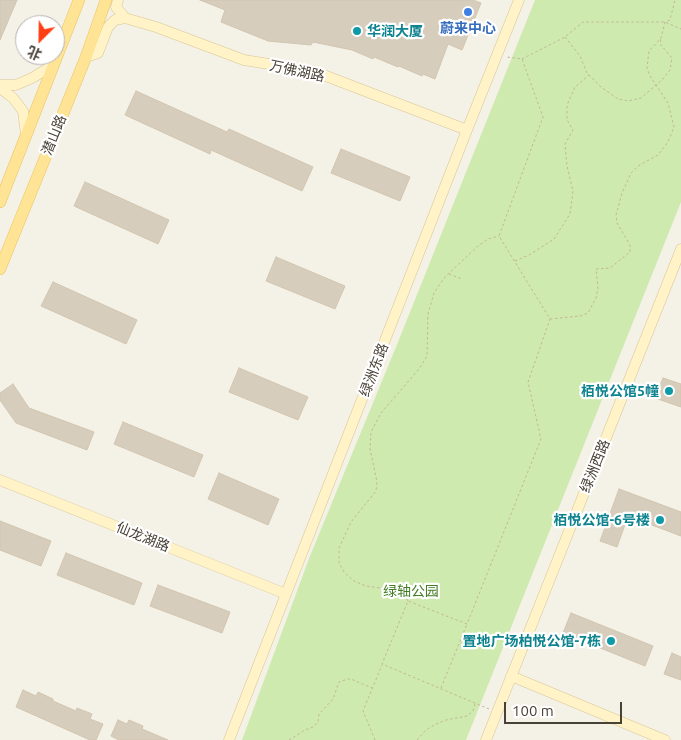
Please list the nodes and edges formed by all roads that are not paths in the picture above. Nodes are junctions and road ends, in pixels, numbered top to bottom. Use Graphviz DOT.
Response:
graph roads {
  1 [pos="71,0"];
  2 [pos="79,0"];
  3 [pos="106,0"];
  4 [pos="118,0"];
  5 [pos="520,0"];
  6 [pos="125,18"];
  7 [pos="71,19"];
  8 [pos="86,57"];
  9 [pos="52,66"];
  10 [pos="0,87"];
  11 [pos="467,130"];
  12 [pos="26,135"];
  13 [pos="0,202"];
  14 [pos="681,249"];
  15 [pos="0,269"];
  16 [pos="0,480"];
  17 [pos="286,594"];
  18 [pos="511,676"];
  19 [pos="229,740"];
  20 [pos="486,740"];
  21 [pos="665,740"];
  1 -- 7 [label="street"];
  2 -- 7 [label="main road, 潜山路"];
  3 -- 8 [label="main road, 潜山路"];
  4 -- 6 [label="street"];
  5 -- 11 [label="street, 绿洲东路"];
  6 -- 8 [label="street"];
  6 -- 11 [label="street, 万佛湖路"];
  7 -- 9 [label="main road, 潜山路"];
  8 -- 15 [label="main road, 潜山路"];
  9 -- 10 [label="street"];
  9 -- 12 [label="main road, 潜山路"];
  10 -- 12 [label="street"];
  11 -- 17 [label="street, 绿洲东路"];
  12 -- 13 [label="main road, 潜山路"];
  14 -- 18 [label="street, 绿洲西路"];
  16 -- 17 [label="street, 仙龙湖路"];
  17 -- 19 [label="street, 绿洲东路"];
  18 -- 20 [label="street, 绿洲西路"];
  18 -- 21 [label="street"];
}
